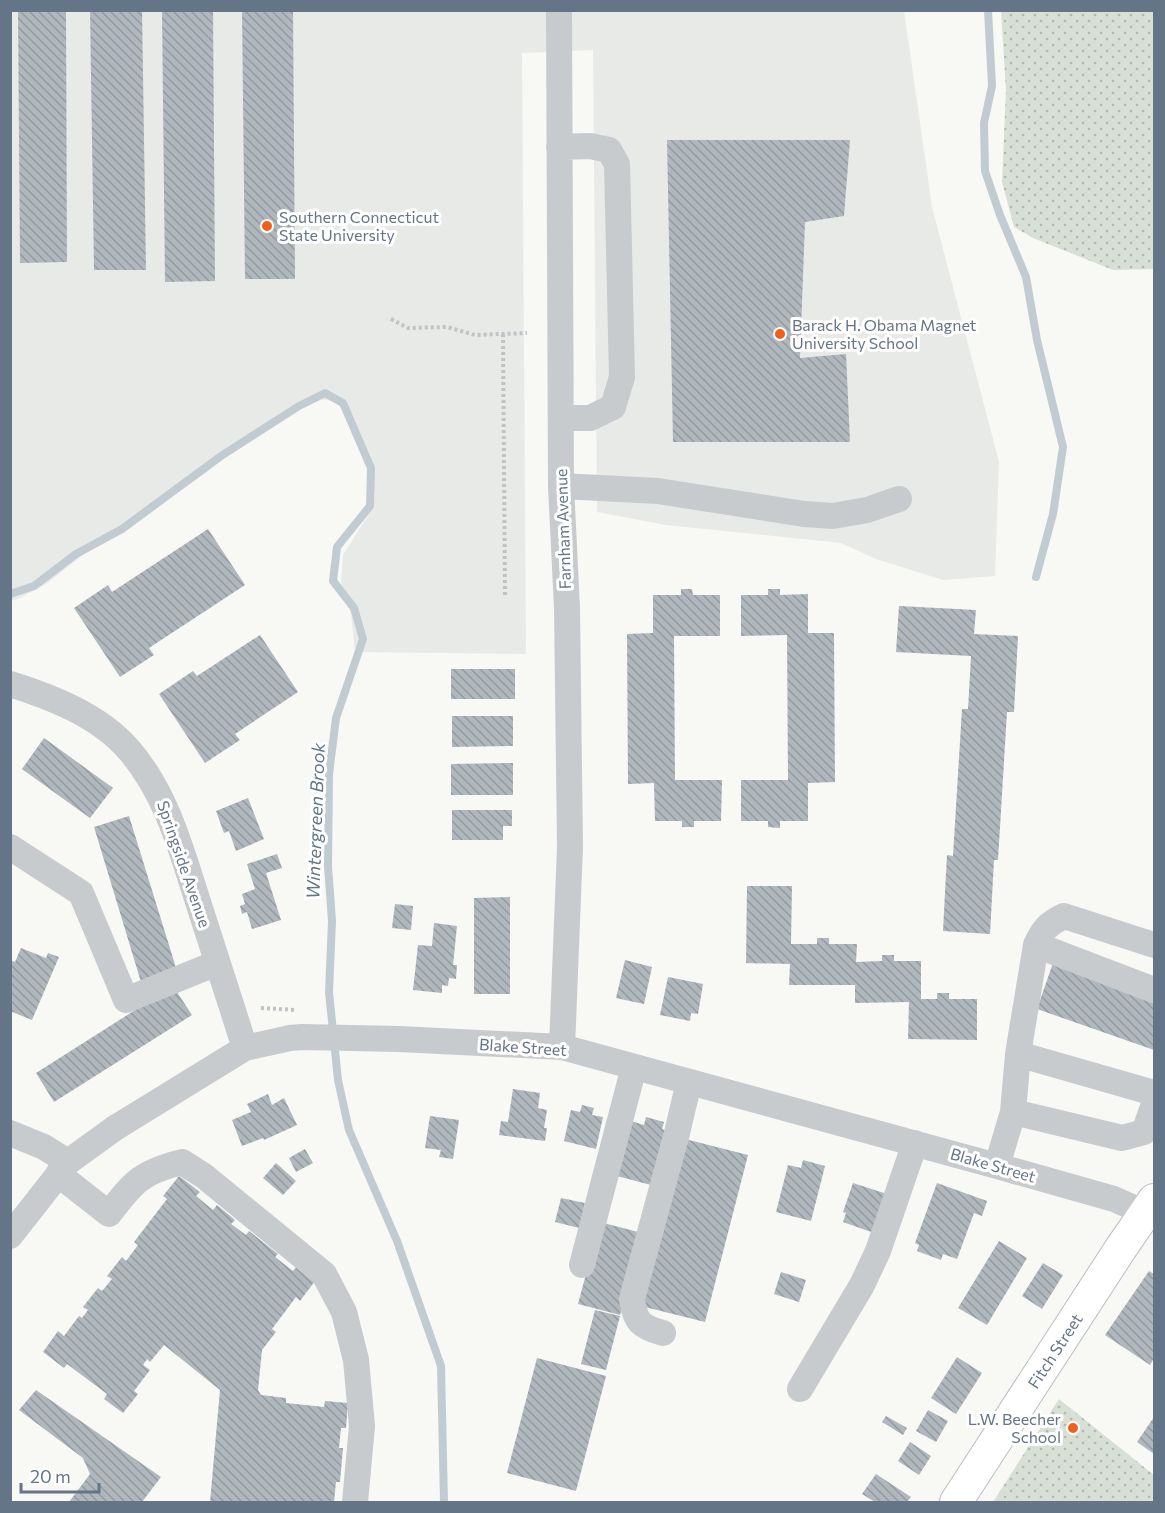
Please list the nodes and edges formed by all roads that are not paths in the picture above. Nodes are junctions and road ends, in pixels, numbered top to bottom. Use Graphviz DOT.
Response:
graph roads {
  1 [pos="559,10"];
  2 [pos="559,147"];
  3 [pos="561,418"];
  4 [pos="561,486"];
  5 [pos="899,499"];
  6 [pos="10,684"];
  7 [pos="10,847"];
  8 [pos="1036,945"];
  9 [pos="1155,945"];
  10 [pos="217,963"];
  11 [pos="1155,990"];
  12 [pos="562,1047"];
  13 [pos="245,1048"];
  14 [pos="1018,1054"];
  15 [pos="634,1067"];
  16 [pos="689,1082"];
  17 [pos="1155,1093"];
  18 [pos="1155,1104"];
  19 [pos="1013,1112"];
  20 [pos="10,1133"];
  21 [pos="915,1143"];
  22 [pos="997,1166"];
  23 [pos="63,1168"];
  24 [pos="1152,1210"];
  25 [pos="10,1236"];
  26 [pos="582,1265"];
  27 [pos="663,1333"];
  28 [pos="800,1389"];
  29 [pos="355,1503"];
  30 [pos="956,1503"];
  1 -- 2 [label="street, Farnham Avenue"];
  2 -- 3 [label="street, Farnham Avenue"];
  2 -- 3 [label="street"];
  3 -- 4 [label="street, Farnham Avenue"];
  4 -- 5 [label="street"];
  4 -- 12 [label="street, Farnham Avenue"];
  6 -- 10 [label="street, Springside Avenue"];
  7 -- 10 [label="street"];
  8 -- 9 [label="street"];
  8 -- 11 [label="street"];
  8 -- 14 [label="street"];
  10 -- 13 [label="street, Springside Avenue"];
  12 -- 13 [label="street, Blake Street"];
  12 -- 15 [label="street, Blake Street"];
  13 -- 23 [label="street, Blake Street"];
  14 -- 17 [label="street"];
  14 -- 19 [label="street"];
  15 -- 16 [label="street, Blake Street"];
  15 -- 26 [label="street"];
  16 -- 21 [label="street, Blake Street"];
  16 -- 27 [label="street"];
  18 -- 19 [label="street"];
  19 -- 22 [label="street"];
  20 -- 23 [label="street"];
  21 -- 22 [label="street, Blake Street"];
  21 -- 28 [label="street"];
  22 -- 24 [label="street, Blake Street"];
  23 -- 25 [label="street, Blake Street"];
  23 -- 29 [label="street"];
  24 -- 30 [label="main road, Fitch Street"];
}
